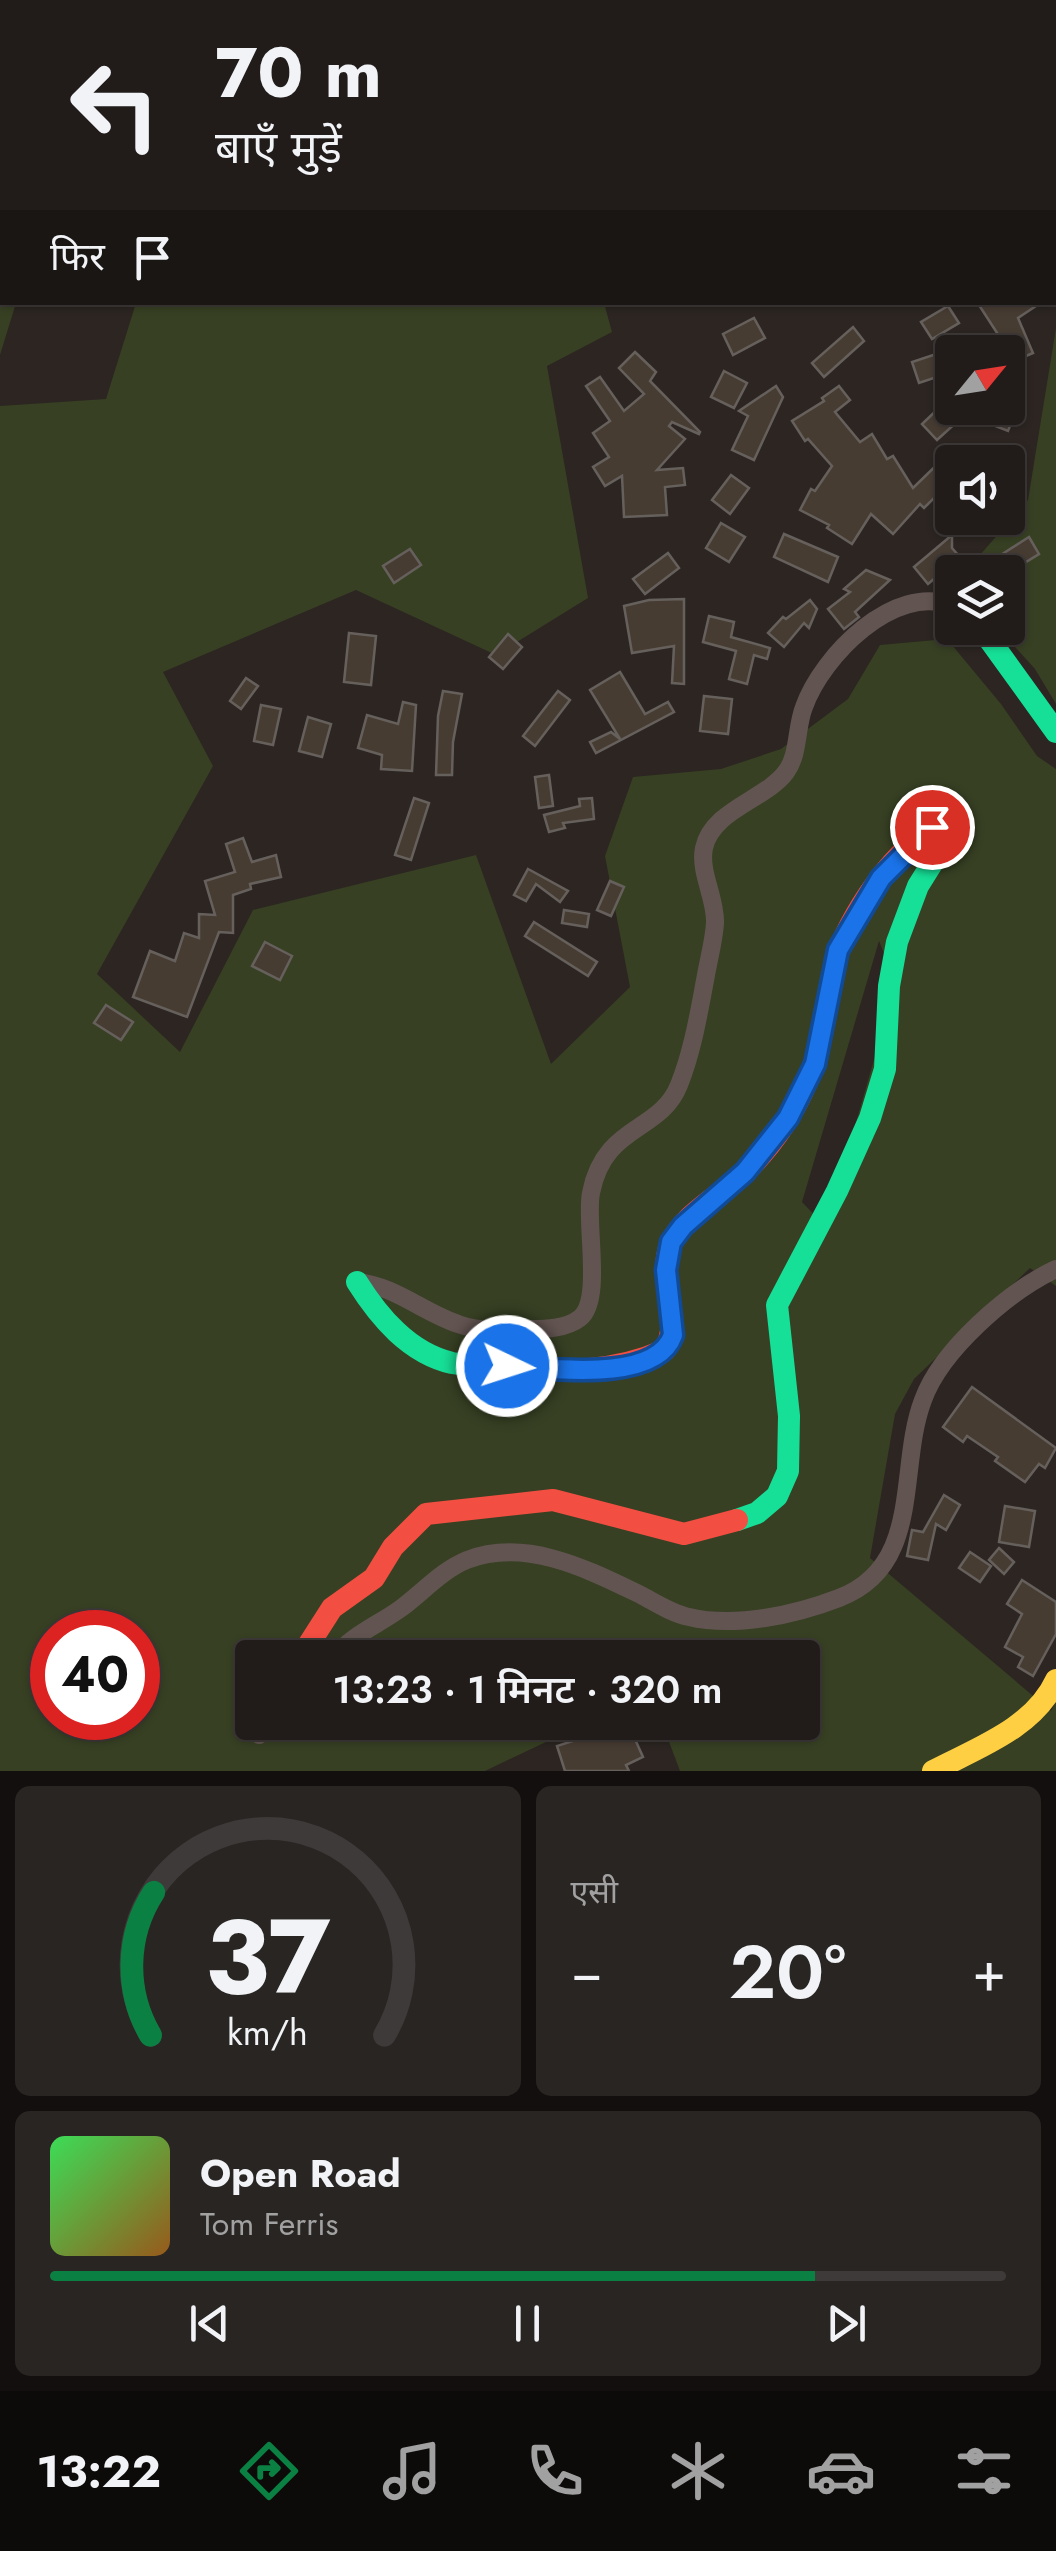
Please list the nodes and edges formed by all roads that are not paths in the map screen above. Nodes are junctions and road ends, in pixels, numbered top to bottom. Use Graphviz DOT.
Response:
graph roads {
  1 [pos="935,602"];
  2 [pos="995,645"];
  3 [pos="1056,732"];
  4 [pos="1056,1270"];
  5 [pos="357,1282"];
  6 [pos="312,1640"];
  7 [pos="351,1640"];
  8 [pos="1056,1680"];
  9 [pos="933,1771"];
  1 -- 5 [label="street"];
  2 -- 3 [label="street"];
  4 -- 7 [label="street"];
  5 -- 6 [label="street"];
  8 -- 9 [label="street"];
}
